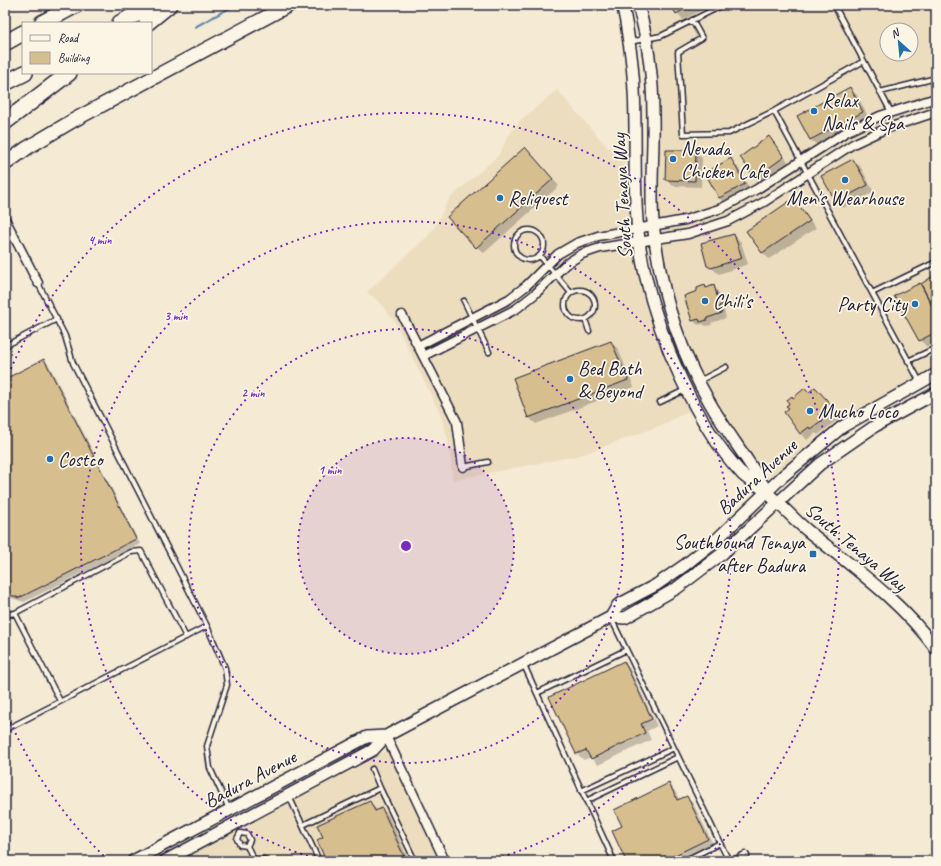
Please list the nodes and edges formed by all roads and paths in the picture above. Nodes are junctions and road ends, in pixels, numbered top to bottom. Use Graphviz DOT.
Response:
graph roads {
  1 [pos="76,5"];
  2 [pos="154,5"];
  3 [pos="169,5"];
  4 [pos="289,5"];
  5 [pos="622,5"];
  6 [pos="638,5"];
  7 [pos="723,5"];
  8 [pos="834,5"];
  9 [pos="692,20"];
  10 [pos="44,22"];
  11 [pos="122,22"];
  12 [pos="148,22"];
  13 [pos="22,34"];
  14 [pos="645,40"];
  15 [pos="629,42"];
  16 [pos="5,43"];
  17 [pos="864,61"];
  18 [pos="23,74"];
  19 [pos="68,74"];
  20 [pos="936,78"];
  21 [pos="5,84"];
  22 [pos="880,92"];
  23 [pos="936,98"];
  24 [pos="774,111"];
  25 [pos="891,112"];
  26 [pos="936,112"];
  27 [pos="5,122"];
  28 [pos="800,160"];
  29 [pos="5,164"];
  30 [pos="807,173"];
  31 [pos="5,219"];
  32 [pos="654,226"];
  33 [pos="638,229"];
  34 [pos="655,239"];
  35 [pos="640,242"];
  36 [pos="540,256"];
  37 [pos="936,262"];
  38 [pos="547,264"];
  39 [pos="555,274"];
  40 [pos="38,283"];
  41 [pos="571,293"];
  42 [pos="872,293"];
  43 [pos="464,301"];
  44 [pos="402,315"];
  45 [pos="473,318"];
  46 [pos="57,319"];
  47 [pos="585,319"];
  48 [pos="478,329"];
  49 [pos="589,331"];
  50 [pos="5,346"];
  51 [pos="418,346"];
  52 [pos="936,348"];
  53 [pos="489,352"];
  54 [pos="423,356"];
  55 [pos="908,361"];
  56 [pos="726,367"];
  57 [pos="936,374"];
  58 [pos="698,381"];
  59 [pos="920,383"];
  60 [pos="687,389"];
  61 [pos="936,393"];
  62 [pos="660,402"];
  63 [pos="488,462"];
  64 [pos="462,467"];
  65 [pos="767,492"];
  66 [pos="777,502"];
  67 [pos="15,613"];
  68 [pos="5,614"];
  69 [pos="611,617"];
  70 [pos="207,626"];
  71 [pos="186,637"];
  72 [pos="936,649"];
  73 [pos="626,650"];
  74 [pos="523,663"];
  75 [pos="537,693"];
  76 [pos="60,701"];
  77 [pos="5,730"];
  78 [pos="386,736"];
  79 [pos="674,748"];
  80 [pos="678,757"];
  81 [pos="372,769"];
  82 [pos="380,788"];
  83 [pos="581,791"];
  84 [pos="289,795"];
  85 [pos="586,800"];
  86 [pos="230,810"];
  87 [pos="303,825"];
  88 [pos="238,828"];
  89 [pos="720,843"];
  90 [pos="247,846"];
  91 [pos="745,856"];
  92 [pos="133,861"];
  93 [pos="165,861"];
  94 [pos="254,861"];
  95 [pos="268,861"];
  96 [pos="319,861"];
  97 [pos="415,861"];
  98 [pos="445,861"];
  99 [pos="614,861"];
  100 [pos="684,861"];
  101 [pos="729,861"];
  102 [pos="736,861"];
  1 -- 10 [label="highway"];
  2 -- 11 [label="highway"];
  3 -- 12 [label="highway"];
  4 -- 29 [label="main road"];
  5 -- 15 [label="main road, South Tenaya Way"];
  6 -- 14 [label="main road, South Tenaya Way"];
  7 -- 9 [label="lane"];
  8 -- 17 [label="lane"];
  9 -- 14 [label="lane"];
  9 -- 24 [label="lane"];
  13 -- 16 [label="highway"];
  14 -- 15 [label="lane"];
  14 -- 32 [label="main road, South Tenaya Way"];
  15 -- 33 [label="main road, South Tenaya Way"];
  17 -- 22 [label="lane"];
  17 -- 24 [label="lane"];
  18 -- 21 [label="highway"];
  19 -- 27 [label="highway"];
  20 -- 22 [label="lane"];
  22 -- 25 [label="lane"];
  23 -- 25 [label="street"];
  24 -- 28 [label="lane"];
  25 -- 28 [label="street"];
  26 -- 30 [label="street"];
  28 -- 30 [label="lane"];
  28 -- 32 [label="street"];
  30 -- 34 [label="street"];
  30 -- 42 [label="lane"];
  31 -- 40 [label="street"];
  32 -- 33 [label="street"];
  32 -- 34 [label="main road, South Tenaya Way"];
  33 -- 35 [label="main road, South Tenaya Way"];
  33 -- 38 [label="street"];
  34 -- 35 [label="street"];
  34 -- 58 [label="main road, South Tenaya Way"];
  35 -- 39 [label="street"];
  35 -- 60 [label="main road, South Tenaya Way"];
  36 -- 36 [label="lane"];
  36 -- 38 [label="lane"];
  37 -- 42 [label="lane"];
  38 -- 39 [label="lane"];
  38 -- 45 [label="street"];
  39 -- 41 [label="lane"];
  39 -- 48 [label="street"];
  40 -- 46 [label="lane"];
  41 -- 47 [label="lane"];
  41 -- 47 [label="lane"];
  42 -- 55 [label="lane"];
  43 -- 45 [label="lane"];
  44 -- 51 [label="street"];
  45 -- 48 [label="lane"];
  45 -- 51 [label="street"];
  46 -- 50 [label="lane"];
  46 -- 70 [label="lane"];
  47 -- 49 [label="lane"];
  48 -- 53 [label="lane"];
  48 -- 54 [label="street"];
  51 -- 54 [label="street"];
  52 -- 55 [label="lane"];
  54 -- 64 [label="street"];
  55 -- 59 [label="lane"];
  56 -- 58 [label="lane"];
  57 -- 59 [label="main road, Badura Avenue"];
  58 -- 65 [label="main road, South Tenaya Way"];
  59 -- 65 [label="main road, Badura Avenue"];
  60 -- 62 [label="lane"];
  60 -- 65 [label="main road, South Tenaya Way"];
  61 -- 66 [label="main road, Badura Avenue"];
  63 -- 64 [label="lane"];
  65 -- 66 [label="main road, South Tenaya Way"];
  65 -- 69 [label="main road, Badura Avenue"];
  66 -- 69 [label="main road, Badura Avenue"];
  66 -- 72 [label="main road, South Tenaya Way"];
  67 -- 68 [label="lane"];
  67 -- 71 [label="lane"];
  67 -- 76 [label="lane"];
  69 -- 73 [label="lane"];
  69 -- 74 [label="main road, Badura Avenue"];
  70 -- 71 [label="lane"];
  70 -- 86 [label="lane"];
  71 -- 76 [label="lane"];
  73 -- 75 [label="lane"];
  73 -- 79 [label="lane"];
  74 -- 75 [label="lane"];
  74 -- 78 [label="main road, Badura Avenue"];
  75 -- 83 [label="lane"];
  76 -- 77 [label="lane"];
  78 -- 84 [label="main road, Badura Avenue"];
  78 -- 86 [label="main road, Badura Avenue"];
  78 -- 98 [label="street"];
  79 -- 80 [label="lane"];
  79 -- 83 [label="lane"];
  80 -- 85 [label="lane"];
  80 -- 89 [label="lane"];
  81 -- 82 [label="lane"];
  82 -- 87 [label="lane"];
  82 -- 97 [label="lane"];
  83 -- 85 [label="lane"];
  84 -- 87 [label="lane"];
  84 -- 88 [label="main road, Badura Avenue"];
  85 -- 99 [label="lane"];
  86 -- 88 [label="main road"];
  86 -- 92 [label="main road, Badura Avenue"];
  87 -- 96 [label="lane"];
  88 -- 90 [label="lane"];
  88 -- 90 [label="lane"];
  88 -- 93 [label="main road, Badura Avenue"];
  89 -- 100 [label="lane"];
  89 -- 101 [label="lane"];
  90 -- 94 [label="lane"];
  91 -- 102 [label="street"];
  94 -- 95 [label="lane"];
}
